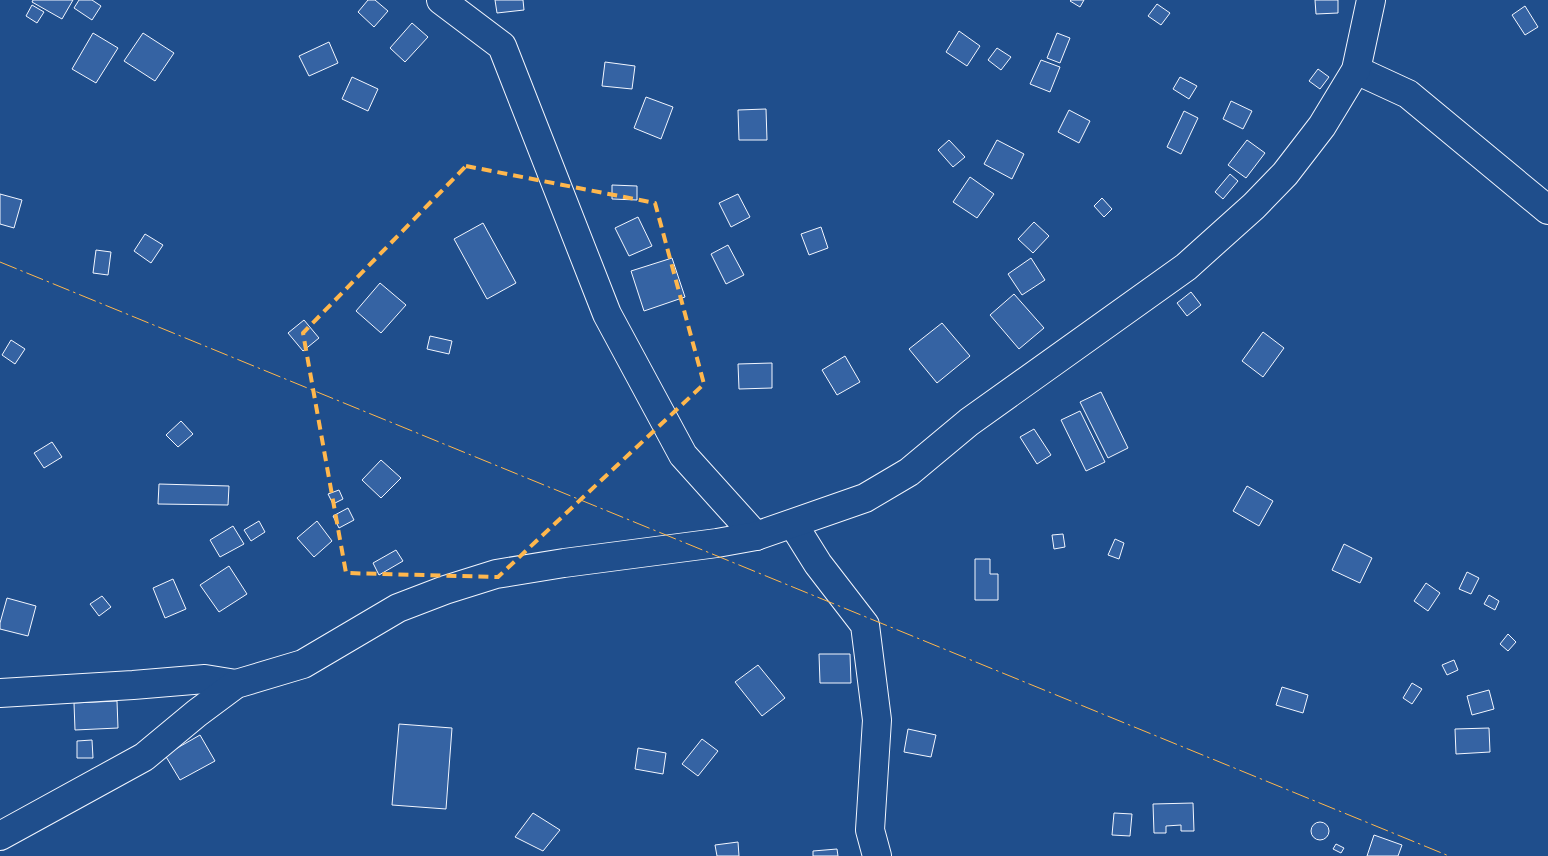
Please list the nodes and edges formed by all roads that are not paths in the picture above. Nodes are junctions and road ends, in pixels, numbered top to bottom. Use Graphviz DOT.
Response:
graph roads {
  1 [pos="441,0"];
  2 [pos="1371,0"];
  3 [pos="1356,70"];
  4 [pos="1548,210"];
  5 [pos="793,524"];
  6 [pos="756,536"];
  7 [pos="236,684"];
  8 [pos="0,693"];
  9 [pos="0,836"];
  10 [pos="0,854"];
  11 [pos="4,856"];
  12 [pos="877,856"];
  1 -- 6 [label="street"];
  2 -- 3 [label="street"];
  3 -- 4 [label="street"];
  3 -- 5 [label="street"];
  5 -- 6 [label="street"];
  5 -- 12 [label="street"];
  6 -- 7 [label="street"];
  7 -- 8 [label="street"];
  7 -- 9 [label="street"];
  10 -- 11 [label="street"];
}
